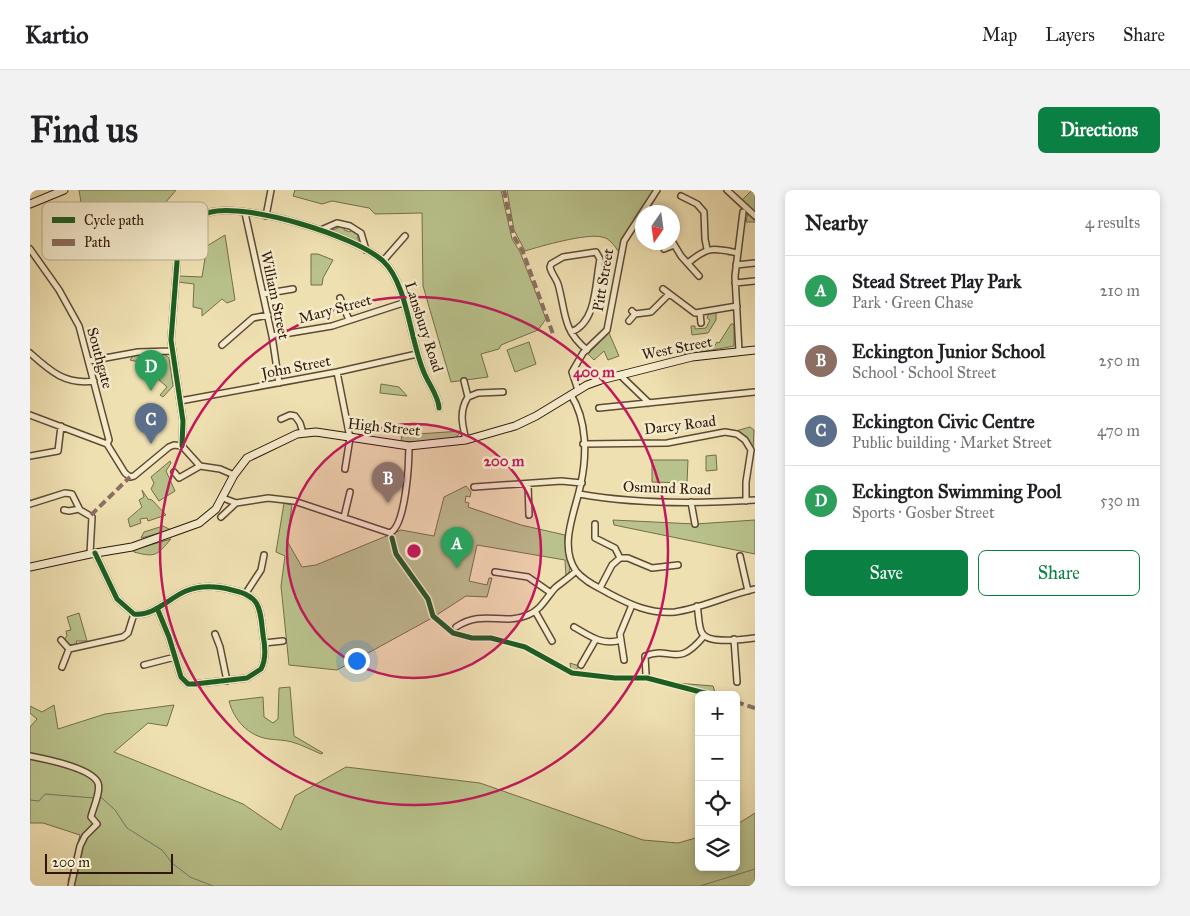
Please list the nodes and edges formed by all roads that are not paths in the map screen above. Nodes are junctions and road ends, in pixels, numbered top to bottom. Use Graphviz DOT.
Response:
graph roads {
  1 [pos="64,190"];
  2 [pos="271,190"];
  3 [pos="657,190"];
  4 [pos="727,190"];
  5 [pos="681,196"];
  6 [pos="30,204"];
  7 [pos="743,212"];
  8 [pos="208,213"];
  9 [pos="245,213"];
  10 [pos="266,216"];
  11 [pos="755,216"];
  12 [pos="321,230"];
  13 [pos="405,236"];
  14 [pos="30,249"];
  15 [pos="707,249"];
  16 [pos="366,250"];
  17 [pos="678,250"];
  18 [pos="738,253"];
  19 [pos="177,260"];
  20 [pos="383,261"];
  21 [pos="688,263"];
  22 [pos="755,263"];
  23 [pos="736,266"];
  24 [pos="699,276"];
  25 [pos="755,281"];
  26 [pos="735,283"];
  27 [pos="293,289"];
  28 [pos="663,289"];
  29 [pos="262,294"];
  30 [pos="669,294"];
  31 [pos="340,298"];
  32 [pos="403,303"];
  33 [pos="737,306"];
  34 [pos="700,313"];
  35 [pos="268,315"];
  36 [pos="349,320"];
  37 [pos="629,322"];
  38 [pos="701,323"];
  39 [pos="571,332"];
  40 [pos="272,336"];
  41 [pos="222,345"];
  42 [pos="586,350"];
  43 [pos="755,350"];
  44 [pos="171,351"];
  45 [pos="739,351"];
  46 [pos="30,353"];
  47 [pos="417,354"];
  48 [pos="89,361"];
  49 [pos="337,372"];
  50 [pos="620,375"];
  51 [pos="94,381"];
  52 [pos="464,381"];
  53 [pos="279,383"];
  54 [pos="578,390"];
  55 [pos="503,392"];
  56 [pos="755,392"];
  57 [pos="571,395"];
  58 [pos="468,396"];
  59 [pos="180,401"];
  60 [pos="649,403"];
  61 [pos="439,408"];
  62 [pos="599,408"];
  63 [pos="31,416"];
  64 [pos="281,419"];
  65 [pos="61,426"];
  66 [pos="302,433"];
  67 [pos="350,438"];
  68 [pos="466,440"];
  69 [pos="107,444"];
  70 [pos="584,444"];
  71 [pos="182,446"];
  72 [pos="409,446"];
  73 [pos="30,456"];
  74 [pos="200,466"];
  75 [pos="345,468"];
  76 [pos="174,472"];
  77 [pos="234,475"];
  78 [pos="582,482"];
  79 [pos="528,484"];
  80 [pos="474,487"];
  81 [pos="350,492"];
  82 [pos="579,494"];
  83 [pos="223,498"];
  84 [pos="746,500"];
  85 [pos="755,500"];
  86 [pos="236,502"];
  87 [pos="691,502"];
  88 [pos="30,504"];
  89 [pos="79,509"];
  90 [pos="64,510"];
  91 [pos="527,512"];
  92 [pos="221,517"];
  93 [pos="344,517"];
  94 [pos="696,520"];
  95 [pos="595,524"];
  96 [pos="92,553"];
  97 [pos="740,556"];
  98 [pos="620,558"];
  99 [pos="266,559"];
  100 [pos="678,566"];
  101 [pos="30,568"];
  102 [pos="576,571"];
  103 [pos="495,572"];
  104 [pos="600,588"];
  105 [pos="755,589"];
  106 [pos="748,591"];
  107 [pos="246,593"];
  108 [pos="551,593"];
  109 [pos="632,605"];
  110 [pos="697,606"];
  111 [pos="157,608"];
  112 [pos="535,612"];
  113 [pos="134,614"];
  114 [pos="456,627"];
  115 [pos="577,627"];
  116 [pos="224,636"];
  117 [pos="704,636"];
  118 [pos="755,638"];
  119 [pos="596,639"];
  120 [pos="734,639"];
  121 [pos="61,640"];
  122 [pos="283,640"];
  123 [pos="621,640"];
  124 [pos="552,641"];
  125 [pos="264,643"];
  126 [pos="69,649"];
  127 [pos="175,657"];
  128 [pos="624,660"];
  129 [pos="144,665"];
  130 [pos="581,665"];
  131 [pos="62,667"];
  132 [pos="646,674"];
  133 [pos="227,681"];
  134 [pos="737,682"];
  135 [pos="30,756"];
  136 [pos="72,886"];
  1 -- 6 [label="main road"];
  2 -- 10 [label="street"];
  3 -- 42 [label="street, Pitt Street"];
  4 -- 11 [label="street"];
  5 -- 15 [label="street"];
  7 -- 18 [label="street"];
  8 -- 9 [label="street, Lansbury Road"];
  9 -- 10 [label="street, Lansbury Road"];
  9 -- 29 [label="street, William Street"];
  10 -- 12 [label="street, Lansbury Road"];
  12 -- 16 [label="street, Lansbury Road"];
  12 -- 16 [label="street, Lansbury Road"];
  13 -- 20 [label="street"];
  14 -- 48 [label="street, Southgate"];
  15 -- 18 [label="street"];
  15 -- 21 [label="street"];
  16 -- 20 [label="street, Lansbury Road"];
  17 -- 21 [label="street"];
  18 -- 23 [label="street"];
  19 -- 44 [label="street, Lansbury Road"];
  20 -- 32 [label="street, Lansbury Road"];
  21 -- 24 [label="street"];
  22 -- 23 [label="street"];
  23 -- 26 [label="street"];
  25 -- 26 [label="street"];
  26 -- 33 [label="street"];
  27 -- 29 [label="street"];
  28 -- 30 [label="street"];
  29 -- 35 [label="street, William Street"];
  30 -- 34 [label="street"];
  30 -- 37 [label="street"];
  31 -- 36 [label="street"];
  32 -- 36 [label="street, Mary Street"];
  32 -- 47 [label="street, Lansbury Road"];
  33 -- 34 [label="street"];
  33 -- 45 [label="street"];
  34 -- 38 [label="street"];
  35 -- 40 [label="street, William Street"];
  35 -- 41 [label="street"];
  36 -- 40 [label="street, Mary Street"];
  39 -- 39 [label="street"];
  39 -- 42 [label="street"];
  40 -- 53 [label="street, William Street"];
  42 -- 54 [label="street, Pitt Street"];
  43 -- 45 [label="main road, West Street"];
  44 -- 48 [label="street"];
  44 -- 59 [label="street, Lansbury Road"];
  45 -- 50 [label="main road, West Street"];
  46 -- 51 [label="street"];
  47 -- 49 [label="street, John Street"];
  47 -- 61 [label="street, Lansbury Road"];
  48 -- 51 [label="street, Southgate"];
  49 -- 53 [label="street, John Street"];
  49 -- 67 [label="street"];
  50 -- 54 [label="main road, West Street"];
  50 -- 60 [label="street"];
  51 -- 69 [label="street, Southgate"];
  52 -- 58 [label="street"];
  53 -- 59 [label="street, John Street"];
  54 -- 57 [label="main road, High Street"];
  55 -- 58 [label="street"];
  56 -- 60 [label="street"];
  57 -- 68 [label="main road, High Street"];
  57 -- 70 [label="street"];
  58 -- 68 [label="street"];
  59 -- 71 [label="street, Lansbury Road"];
  60 -- 62 [label="street"];
  63 -- 65 [label="street"];
  64 -- 66 [label="street"];
  65 -- 69 [label="street"];
  65 -- 73 [label="street"];
  66 -- 67 [label="main road, High Street"];
  66 -- 77 [label="main road, High Street"];
  67 -- 72 [label="main road, High Street"];
  67 -- 75 [label="street"];
  68 -- 72 [label="main road, High Street"];
  69 -- 71 [label="street, Southgate"];
  70 -- 78 [label="street"];
  70 -- 84 [label="street, Darcy Road"];
  71 -- 74 [label="street"];
  72 -- 93 [label="street"];
  74 -- 76 [label="street"];
  74 -- 77 [label="street"];
  77 -- 83 [label="main road, High Street"];
  78 -- 79 [label="street"];
  78 -- 82 [label="street"];
  79 -- 80 [label="street"];
  79 -- 91 [label="street"];
  81 -- 93 [label="street"];
  82 -- 87 [label="street, Osmund Road"];
  82 -- 102 [label="street"];
  83 -- 86 [label="street"];
  83 -- 96 [label="main road, High Street"];
  84 -- 85 [label="street, Osmund Road"];
  84 -- 87 [label="street, Osmund Road"];
  86 -- 92 [label="street"];
  86 -- 93 [label="street"];
  87 -- 94 [label="street"];
  88 -- 89 [label="street"];
  89 -- 90 [label="street"];
  89 -- 96 [label="street"];
  95 -- 98 [label="street"];
  96 -- 101 [label="main road, High Street"];
  96 -- 113 [label="street"];
  97 -- 106 [label="street"];
  98 -- 100 [label="street"];
  98 -- 104 [label="street"];
  99 -- 107 [label="street"];
  102 -- 104 [label="street"];
  102 -- 108 [label="street"];
  103 -- 108 [label="street"];
  104 -- 109 [label="street"];
  105 -- 106 [label="street"];
  106 -- 110 [label="street"];
  107 -- 111 [label="street"];
  107 -- 125 [label="street"];
  108 -- 112 [label="street"];
  109 -- 110 [label="street"];
  109 -- 123 [label="street"];
  110 -- 117 [label="street"];
  111 -- 113 [label="street"];
  111 -- 127 [label="street"];
  112 -- 114 [label="street"];
  112 -- 124 [label="street"];
  113 -- 126 [label="street"];
  115 -- 119 [label="street"];
  116 -- 133 [label="street"];
  117 -- 120 [label="street"];
  117 -- 132 [label="street"];
  118 -- 120 [label="street"];
  119 -- 123 [label="street"];
  119 -- 130 [label="street"];
  120 -- 134 [label="street"];
  121 -- 126 [label="street"];
  122 -- 125 [label="street"];
  123 -- 128 [label="street"];
  125 -- 133 [label="street"];
  126 -- 131 [label="street"];
  127 -- 129 [label="street"];
  127 -- 133 [label="street"];
  135 -- 136 [label="street"];
}
